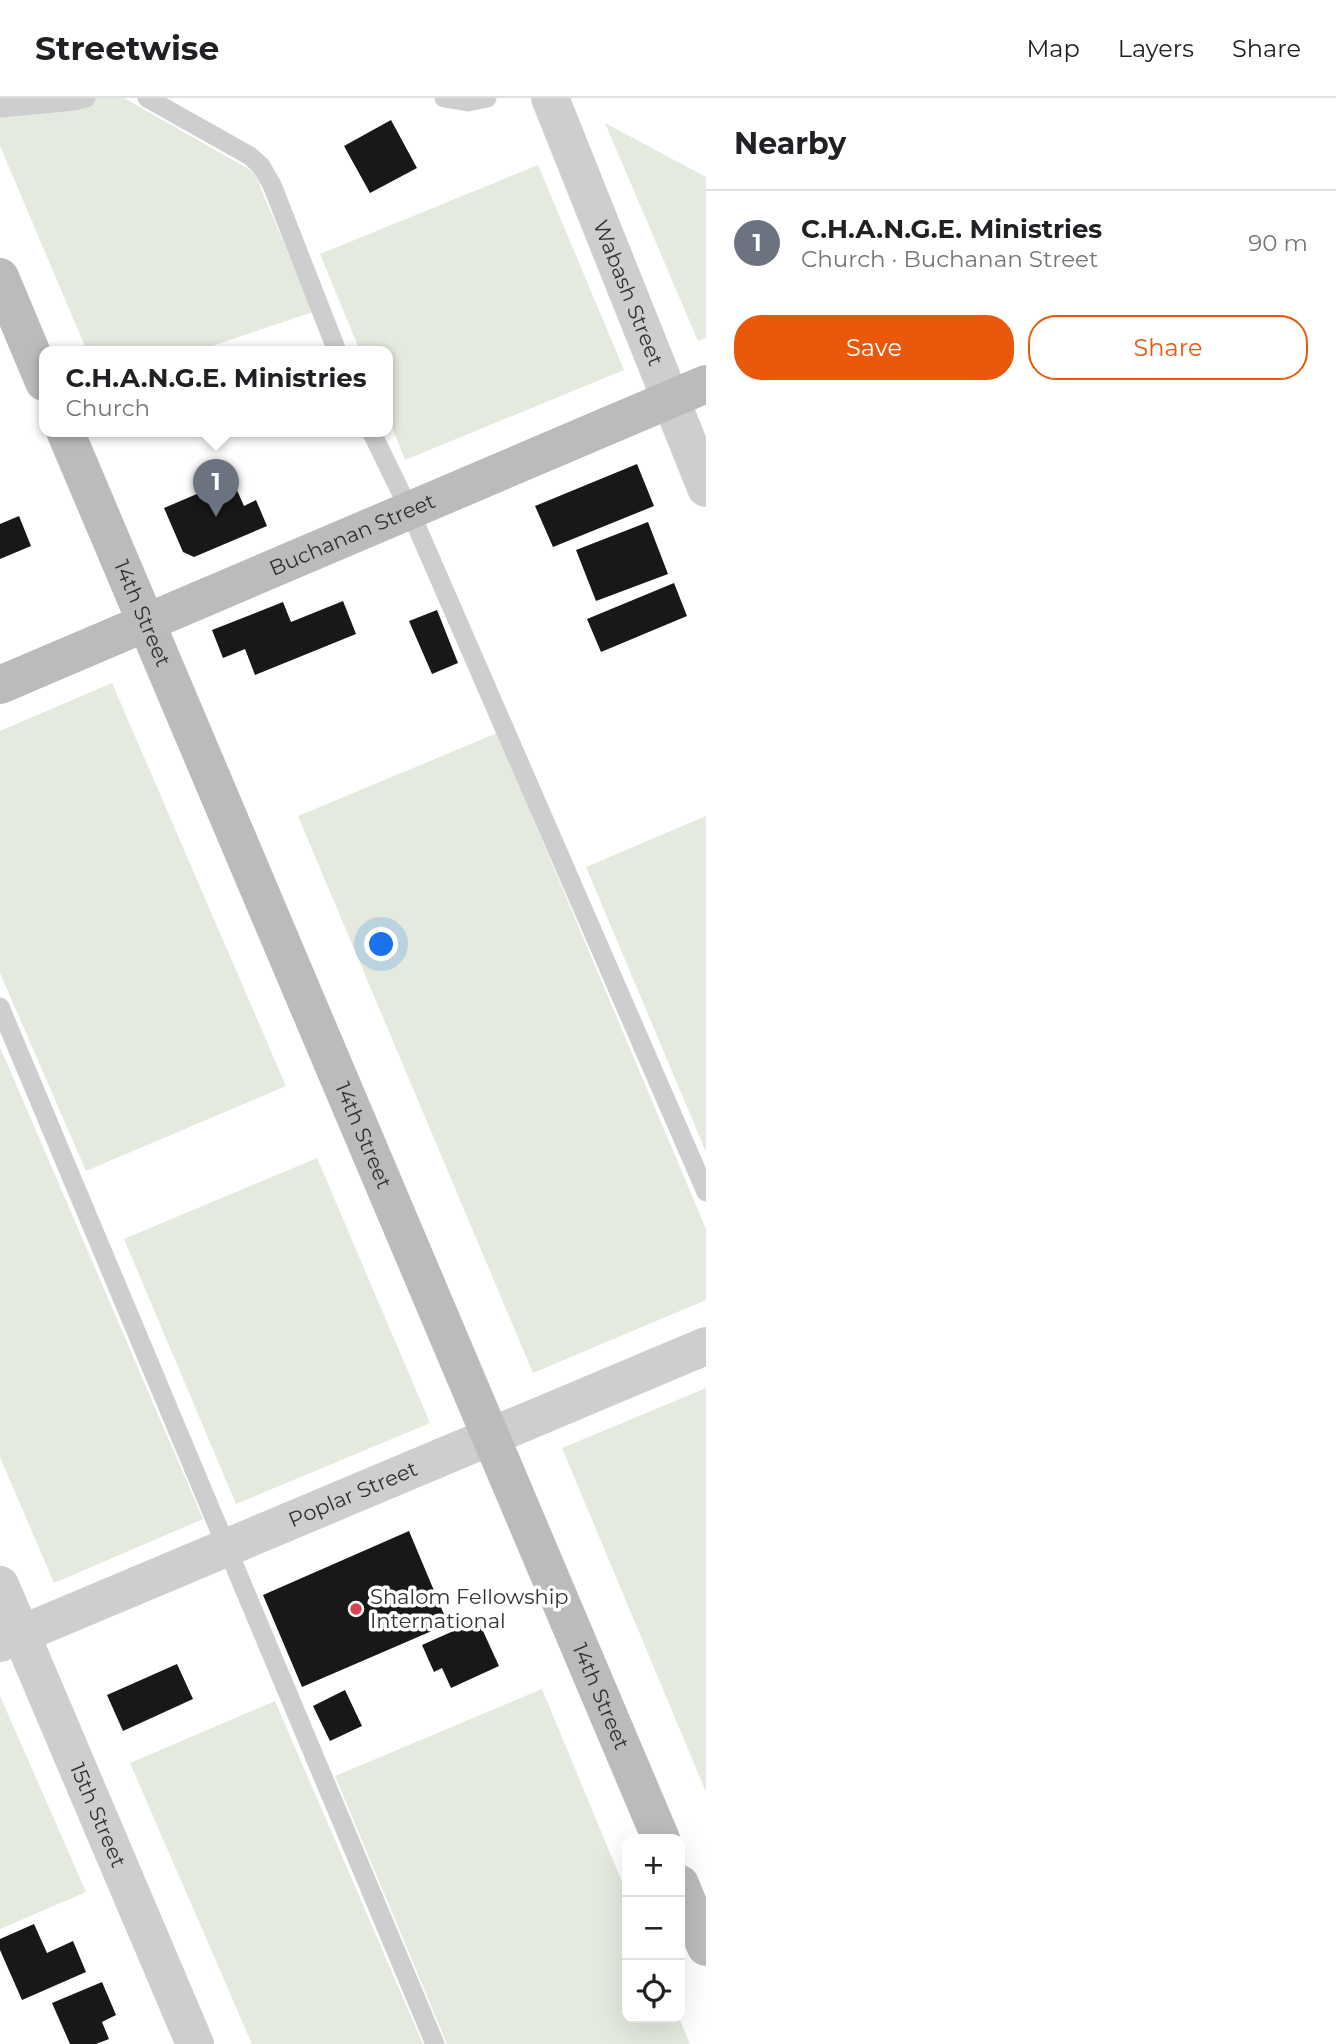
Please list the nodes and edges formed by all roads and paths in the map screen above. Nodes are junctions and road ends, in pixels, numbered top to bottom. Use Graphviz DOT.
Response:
graph roads {
  1 [pos="86,98"];
  2 [pos="147,98"];
  3 [pos="444,98"];
  4 [pos="486,98"];
  5 [pos="550,98"];
  6 [pos="0,108"];
  7 [pos="0,277"];
  8 [pos="335,346"];
  9 [pos="39,370"];
  10 [pos="706,384"];
  11 [pos="670,399"];
  12 [pos="68,437"];
  13 [pos="374,437"];
  14 [pos="706,488"];
  15 [pos="410,509"];
  16 [pos="147,623"];
  17 [pos="0,685"];
  18 [pos="0,1007"];
  19 [pos="706,1192"];
  20 [pos="706,1346"];
  21 [pos="491,1437"];
  22 [pos="228,1546"];
  23 [pos="0,1586"];
  24 [pos="10,1638"];
  25 [pos="659,1834"];
  26 [pos="685,1896"];
  27 [pos="706,1947"];
  28 [pos="195,2044"];
  29 [pos="435,2044"];
  1 -- 6 [label="lane"];
  2 -- 8 [label="lane"];
  3 -- 4 [label="lane"];
  5 -- 11 [label="street, Wabash Street"];
  7 -- 9 [label="street"];
  10 -- 11 [label="street, Buchanan Street"];
  11 -- 14 [label="street, Wabash Street"];
  11 -- 15 [label="street, Buchanan Street"];
  12 -- 16 [label="street, 14th Street"];
  13 -- 15 [label="lane"];
  15 -- 16 [label="street, Buchanan Street"];
  15 -- 19 [label="lane"];
  16 -- 17 [label="street, Buchanan Street"];
  16 -- 21 [label="street, 14th Street"];
  18 -- 22 [label="lane"];
  20 -- 21 [label="street, Poplar Street"];
  21 -- 22 [label="street, Poplar Street"];
  21 -- 25 [label="street, 14th Street"];
  22 -- 24 [label="street, Poplar Street"];
  22 -- 29 [label="lane"];
  23 -- 24 [label="street, 15th Street"];
  24 -- 28 [label="street, 15th Street"];
  26 -- 27 [label="street"];
}
